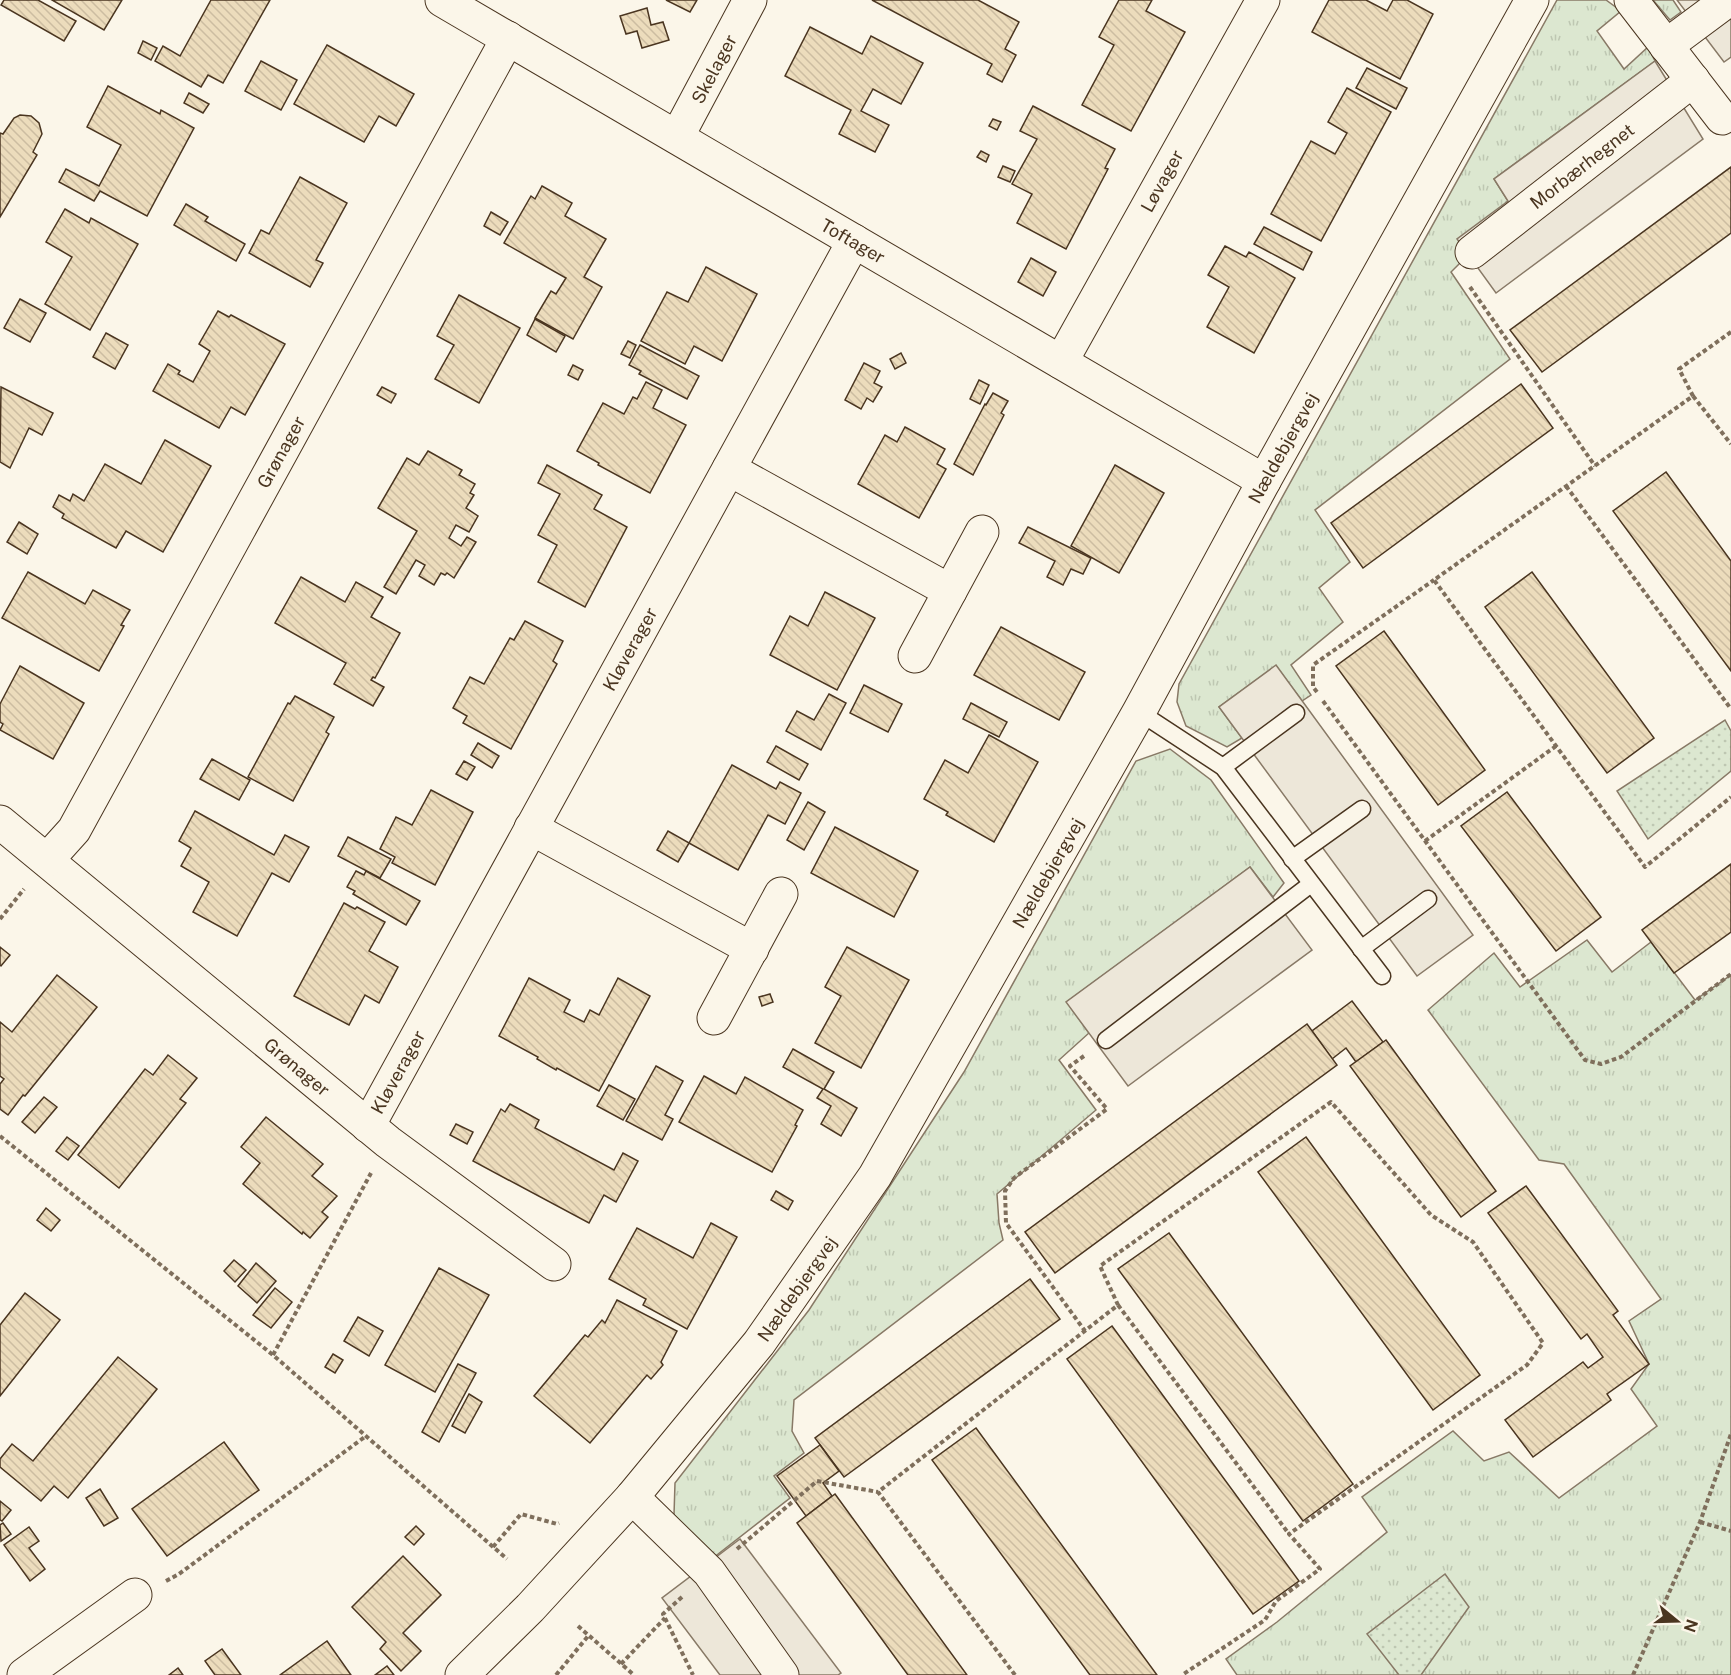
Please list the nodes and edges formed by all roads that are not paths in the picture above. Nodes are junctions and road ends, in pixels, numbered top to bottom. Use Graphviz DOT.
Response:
graph roads {
  1 [pos="442,0"];
  2 [pos="750,0"];
  3 [pos="1263,0"];
  4 [pos="1532,0"];
  5 [pos="1631,0"];
  6 [pos="1728,0"];
  7 [pos="508,38"];
  8 [pos="1666,46"];
  9 [pos="1692,80"];
  10 [pos="1722,118"];
  11 [pos="677,137"];
  12 [pos="854,241"];
  13 [pos="1472,252"];
  14 [pos="1061,362"];
  15 [pos="729,469"];
  16 [pos="1264,481"];
  17 [pos="982,532"];
  18 [pos="950,591"];
  19 [pos="915,656"];
  20 [pos="1139,712"];
  21 [pos="1296,713"];
  22 [pos="1223,767"];
  23 [pos="1362,809"];
  24 [pos="0,822"];
  25 [pos="531,828"];
  26 [pos="47,860"];
  27 [pos="1292,860"];
  28 [pos="1311,884"];
  29 [pos="782,894"];
  30 [pos="1428,899"];
  31 [pos="1361,949"];
  32 [pos="752,950"];
  33 [pos="1382,976"];
  34 [pos="714,1018"];
  35 [pos="1106,1040"];
  36 [pos="378,1134"];
  37 [pos="554,1264"];
  38 [pos="632,1497"];
  39 [pos="135,1595"];
  40 [pos="24,1675"];
  41 [pos="462,1675"];
  42 [pos="782,1675"];
  1 -- 7 [label="street, Toftager"];
  2 -- 11 [label="street, Skelager"];
  3 -- 14 [label="street, Løvager"];
  4 -- 16 [label="street, Nældebjergvej"];
  5 -- 8 [label="street"];
  6 -- 8 [label="street"];
  7 -- 11 [label="street, Toftager"];
  7 -- 26 [label="street, Grønager"];
  8 -- 9 [label="street"];
  9 -- 10 [label="street"];
  9 -- 13 [label="street, Morbærhegnet"];
  11 -- 12 [label="street, Toftager"];
  12 -- 14 [label="street, Toftager"];
  12 -- 15 [label="street, Kløverager"];
  14 -- 16 [label="street, Toftager"];
  15 -- 18 [label="street"];
  15 -- 25 [label="street, Kløverager"];
  16 -- 20 [label="street, Nældebjergvej"];
  17 -- 18 [label="street"];
  18 -- 19 [label="street"];
  20 -- 22 [label="lane"];
  20 -- 38 [label="street, Nældebjergvej"];
  21 -- 22 [label="lane"];
  22 -- 27 [label="lane"];
  23 -- 27 [label="lane"];
  24 -- 26 [label="street, Grønager"];
  25 -- 32 [label="street"];
  25 -- 36 [label="street, Kløverager"];
  26 -- 36 [label="street, Grønager"];
  27 -- 28 [label="lane"];
  28 -- 31 [label="lane"];
  28 -- 35 [label="lane"];
  29 -- 32 [label="street"];
  30 -- 31 [label="lane"];
  31 -- 33 [label="lane"];
  32 -- 34 [label="street"];
  36 -- 37 [label="street, Grønager"];
  38 -- 41 [label="street, Nældebjergvej"];
  38 -- 42 [label="street"];
  39 -- 40 [label="street"];
}
